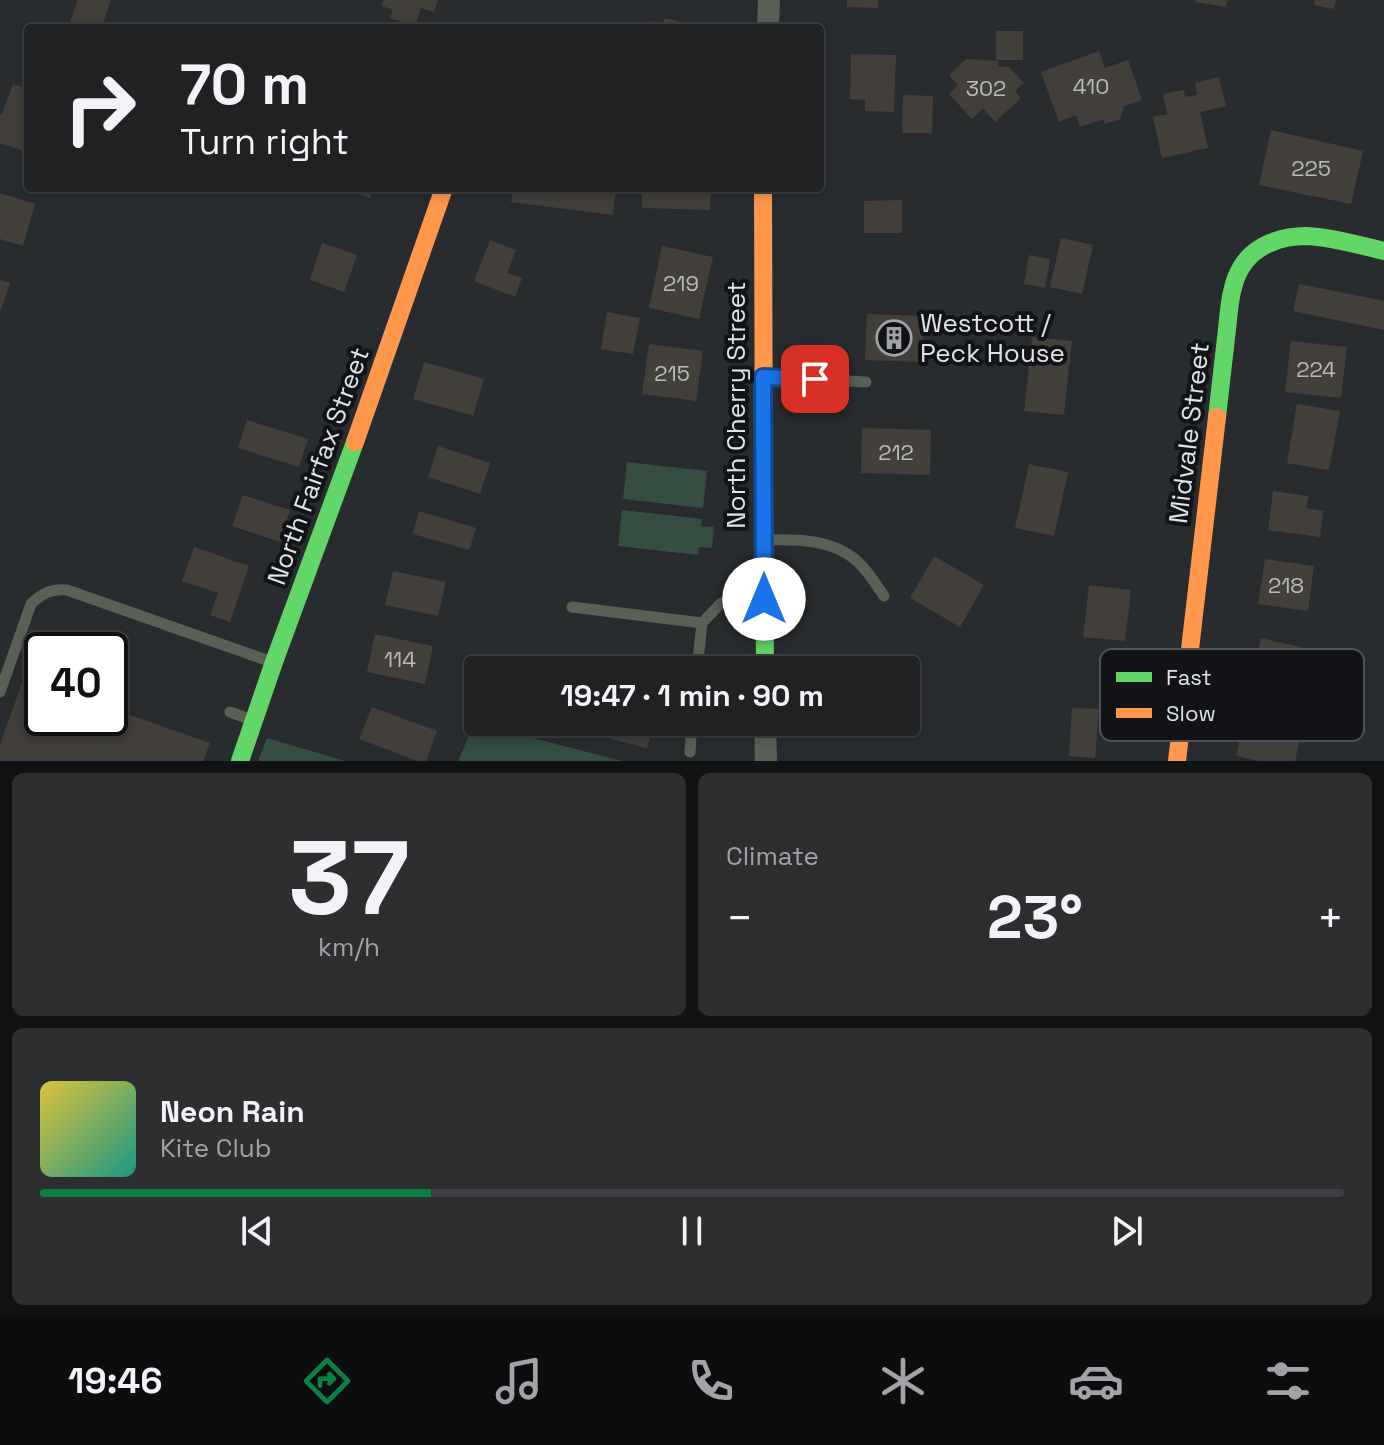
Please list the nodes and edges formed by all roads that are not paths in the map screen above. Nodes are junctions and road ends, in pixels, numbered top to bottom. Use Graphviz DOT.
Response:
graph roads {
  1 [pos="769,0"];
  2 [pos="768,24"];
  3 [pos="443,192"];
  4 [pos="763,192"];
  5 [pos="1384,251"];
  6 [pos="763,377"];
  7 [pos="866,382"];
  8 [pos="764,540"];
  9 [pos="884,596"];
  10 [pos="764,599"];
  11 [pos="572,607"];
  12 [pos="702,623"];
  13 [pos="1190,649"];
  14 [pos="698,656"];
  15 [pos="765,656"];
  16 [pos="274,662"];
  17 [pos="0,692"];
  18 [pos="230,712"];
  19 [pos="253,720"];
  20 [pos="691,736"];
  21 [pos="765,736"];
  22 [pos="1179,741"];
  23 [pos="690,752"];
  24 [pos="240,761"];
  25 [pos="766,761"];
  26 [pos="1177,761"];
  1 -- 2 [label="street"];
  3 -- 16 [label="street, North Fairfax Street"];
  4 -- 6 [label="street, North Cherry Street"];
  5 -- 13 [label="street, Midvale Street"];
  6 -- 7 [label="lane"];
  6 -- 8 [label="street, North Cherry Street"];
  8 -- 9 [label="lane"];
  8 -- 10 [label="street, North Cherry Street"];
  10 -- 12 [label="lane"];
  10 -- 15 [label="street, North Cherry Street"];
  11 -- 12 [label="lane"];
  12 -- 14 [label="lane"];
  16 -- 17 [label="lane"];
  16 -- 19 [label="street, North Fairfax Street"];
  18 -- 19 [label="lane"];
  19 -- 24 [label="street, North Fairfax Street"];
  20 -- 23 [label="lane"];
  21 -- 25 [label="street"];
  22 -- 26 [label="street, Midvale Street"];
}
